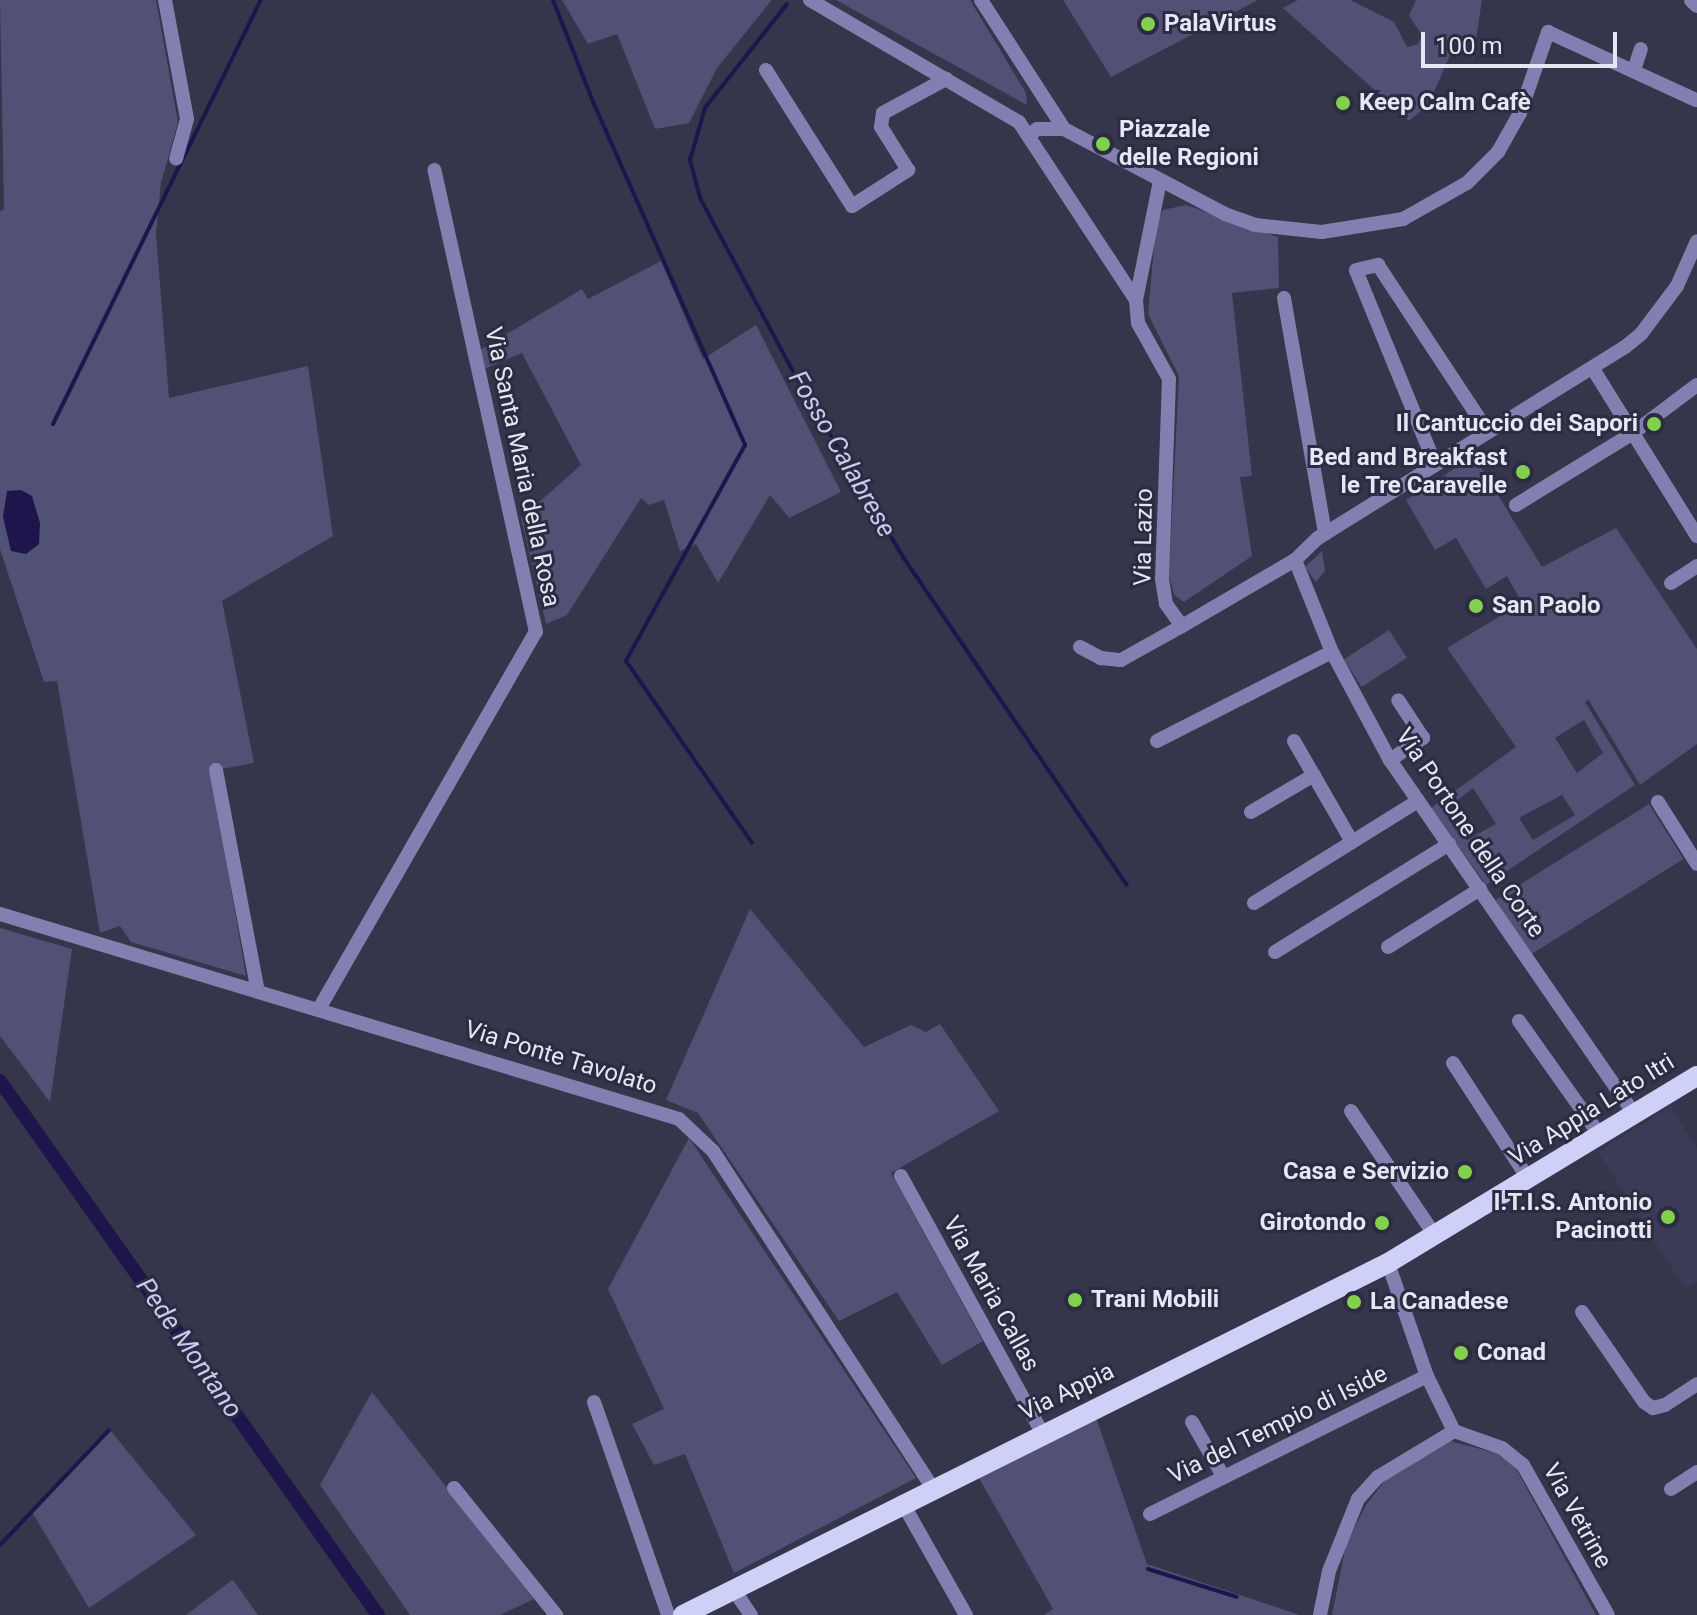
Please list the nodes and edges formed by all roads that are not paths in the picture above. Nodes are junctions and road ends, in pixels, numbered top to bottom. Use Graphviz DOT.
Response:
graph roads {
  1 [pos="165,0"];
  2 [pos="810,0"];
  3 [pos="981,0"];
  4 [pos="1692,0"];
  5 [pos="1697,5"];
  6 [pos="1641,49"];
  7 [pos="766,70"];
  8 [pos="1634,70"];
  9 [pos="946,79"];
  10 [pos="1697,102"];
  11 [pos="1061,124"];
  12 [pos="1033,132"];
  13 [pos="176,159"];
  14 [pos="434,170"];
  15 [pos="1160,181"];
  16 [pos="1697,241"];
  17 [pos="1284,298"];
  18 [pos="1136,300"];
  19 [pos="1593,369"];
  20 [pos="1697,385"];
  21 [pos="1487,430"];
  22 [pos="1633,433"];
  23 [pos="1435,464"];
  24 [pos="1516,505"];
  25 [pos="1325,533"];
  26 [pos="1697,536"];
  27 [pos="1295,560"];
  28 [pos="1697,566"];
  29 [pos="1671,583"];
  30 [pos="1182,626"];
  31 [pos="1080,647"];
  32 [pos="1332,652"];
  33 [pos="1398,700"];
  34 [pos="1157,741"];
  35 [pos="1294,741"];
  36 [pos="1390,760"];
  37 [pos="216,770"];
  38 [pos="1314,775"];
  39 [pos="1418,801"];
  40 [pos="1658,802"];
  41 [pos="1251,812"];
  42 [pos="1352,842"];
  43 [pos="1449,844"];
  44 [pos="1697,864"];
  45 [pos="1480,889"];
  46 [pos="1254,903"];
  47 [pos="0,914"];
  48 [pos="1388,947"];
  49 [pos="1275,952"];
  50 [pos="257,988"];
  51 [pos="320,1007"];
  52 [pos="1519,1021"];
  53 [pos="1453,1063"];
  54 [pos="1697,1076"];
  55 [pos="1351,1111"];
  56 [pos="1635,1115"];
  57 [pos="1601,1137"];
  58 [pos="901,1176"];
  59 [pos="1529,1180"];
  60 [pos="1474,1215"];
  61 [pos="1436,1237"];
  62 [pos="1388,1263"];
  63 [pos="1582,1312"];
  64 [pos="1427,1376"];
  65 [pos="1697,1384"];
  66 [pos="594,1402"];
  67 [pos="1192,1422"];
  68 [pos="1454,1431"];
  69 [pos="1043,1434"];
  70 [pos="1697,1472"];
  71 [pos="1223,1476"];
  72 [pos="932,1487"];
  73 [pos="454,1488"];
  74 [pos="1671,1489"];
  75 [pos="902,1502"];
  76 [pos="1150,1514"];
  77 [pos="734,1590"];
  78 [pos="556,1615"];
  79 [pos="668,1615"];
  80 [pos="683,1615"];
  81 [pos="751,1615"];
  82 [pos="966,1615"];
  83 [pos="1320,1615"];
  84 [pos="1608,1615"];
  1 -- 13 [label="street"];
  2 -- 9 [label="street, Via Lazio"];
  3 -- 11 [label="street"];
  4 -- 5 [label="street"];
  6 -- 8 [label="street"];
  7 -- 9 [label="street"];
  8 -- 10 [label="street"];
  8 -- 15 [label="street"];
  9 -- 12 [label="street, Via Lazio"];
  11 -- 12 [label="street"];
  11 -- 15 [label="street"];
  12 -- 18 [label="street, Via Lazio"];
  14 -- 51 [label="street, Via Santa Maria della Rosa"];
  15 -- 18 [label="street"];
  16 -- 19 [label="street"];
  17 -- 25 [label="street"];
  18 -- 30 [label="street, Via Lazio"];
  19 -- 21 [label="street"];
  19 -- 22 [label="street"];
  20 -- 22 [label="street"];
  21 -- 23 [label="street"];
  21 -- 23 [label="street"];
  22 -- 24 [label="street"];
  22 -- 26 [label="street"];
  23 -- 25 [label="street"];
  25 -- 27 [label="street"];
  27 -- 30 [label="street"];
  27 -- 32 [label="street, Via Portone della Corte"];
  28 -- 29 [label="street"];
  30 -- 31 [label="street"];
  32 -- 34 [label="street"];
  32 -- 36 [label="street, Via Portone della Corte"];
  33 -- 36 [label="street"];
  35 -- 38 [label="street"];
  36 -- 39 [label="street, Via Portone della Corte"];
  37 -- 50 [label="street"];
  38 -- 41 [label="street"];
  38 -- 42 [label="street"];
  39 -- 42 [label="street"];
  39 -- 43 [label="street, Via Portone della Corte"];
  40 -- 44 [label="street"];
  42 -- 46 [label="street"];
  43 -- 45 [label="street, Via Portone della Corte"];
  43 -- 49 [label="street"];
  45 -- 48 [label="street"];
  45 -- 56 [label="street, Via Portone della Corte"];
  47 -- 50 [label="street, Via Ponte Tavolato"];
  50 -- 51 [label="street, Via Ponte Tavolato"];
  51 -- 72 [label="street, Via Ponte Tavolato"];
  52 -- 57 [label="street"];
  53 -- 59 [label="street"];
  54 -- 56 [label="main road, Via Appia Lato Itri"];
  55 -- 61 [label="street"];
  56 -- 57 [label="main road, Via Appia Lato Itri"];
  57 -- 59 [label="main road, Via Appia Lato Itri"];
  58 -- 69 [label="street, Via Maria Callas"];
  59 -- 60 [label="main road, Via Appia Lato Itri"];
  60 -- 61 [label="main road, Via Appia"];
  61 -- 62 [label="main road, Via Appia"];
  62 -- 64 [label="street"];
  62 -- 69 [label="main road, Via Appia"];
  63 -- 65 [label="street"];
  64 -- 68 [label="street"];
  64 -- 71 [label="street, Via del Tempio di Iside"];
  66 -- 79 [label="street"];
  67 -- 71 [label="street"];
  68 -- 83 [label="street"];
  68 -- 84 [label="street, Via Vetrine"];
  69 -- 72 [label="main road, Via Appia"];
  70 -- 74 [label="street"];
  71 -- 76 [label="street, Via del Tempio di Iside"];
  72 -- 75 [label="main road, Via Appia"];
  73 -- 78 [label="street"];
  75 -- 77 [label="main road, Via Appia"];
  75 -- 82 [label="street"];
  77 -- 80 [label="main road, Via Appia"];
  77 -- 81 [label="street"];
}
